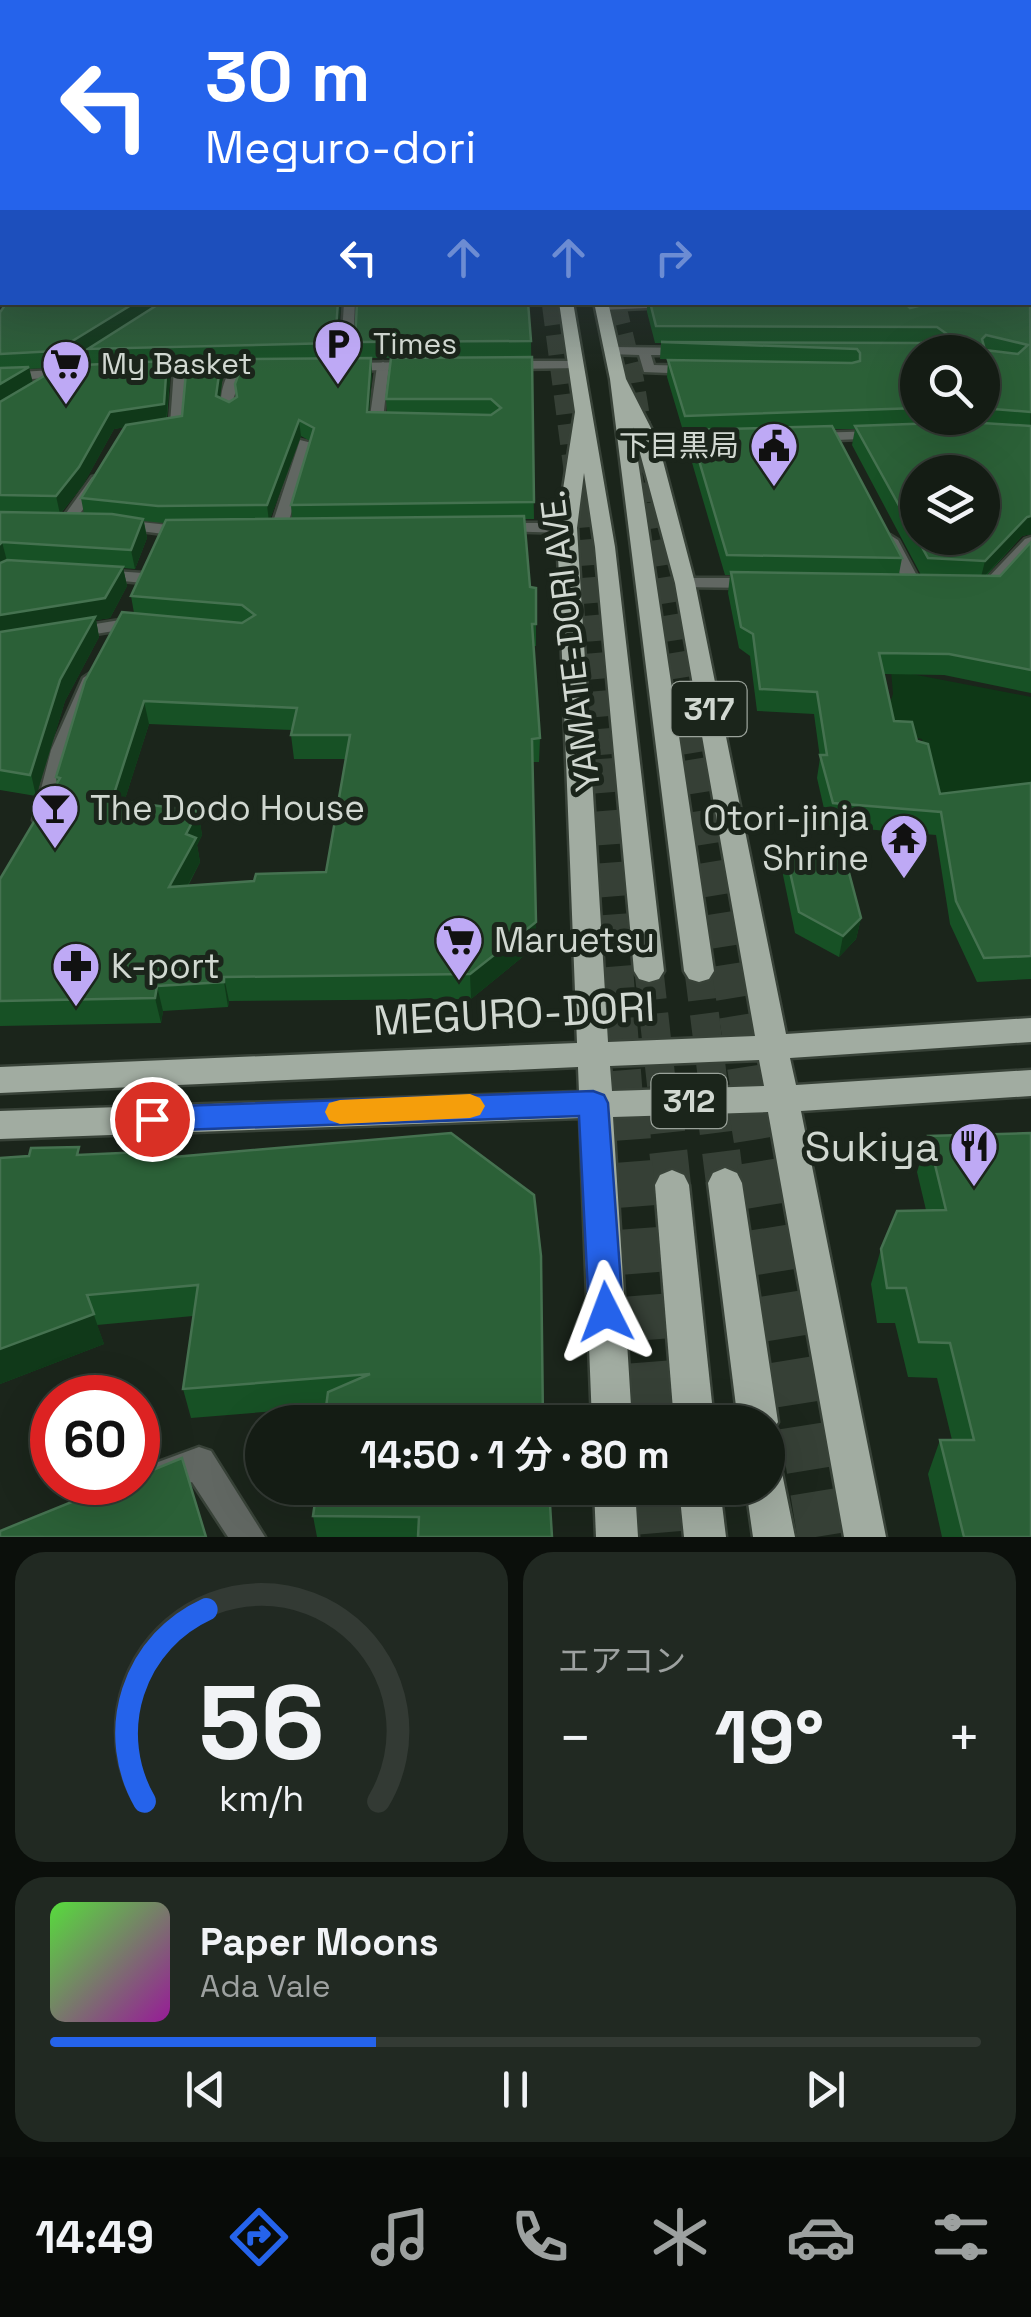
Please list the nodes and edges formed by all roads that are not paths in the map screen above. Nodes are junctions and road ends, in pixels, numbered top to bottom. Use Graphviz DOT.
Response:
graph roads {
  1 [pos="350,305"];
  2 [pos="567,305"];
  3 [pos="602,305"];
  4 [pos="709,350"];
  5 [pos="612,351"];
  6 [pos="644,351"];
  7 [pos="578,365"];
  8 [pos="292,366"];
  9 [pos="328,366"];
  10 [pos="346,366"];
  11 [pos="383,366"];
  12 [pos="438,366"];
  13 [pos="492,366"];
  14 [pos="238,367"];
  15 [pos="180,369"];
  16 [pos="712,370"];
  17 [pos="128,371"];
  18 [pos="94,372"];
  19 [pos="0,378"];
  20 [pos="618,379"];
  21 [pos="584,409"];
  22 [pos="230,411"];
  23 [pos="414,423"];
  24 [pos="140,432"];
  25 [pos="890,434"];
  26 [pos="836,436"];
  27 [pos="798,438"];
  28 [pos="740,441"];
  29 [pos="649,442"];
  30 [pos="304,443"];
  31 [pos="845,452"];
  32 [pos="108,461"];
  33 [pos="880,520"];
  34 [pos="473,528"];
  35 [pos="567,528"];
  36 [pos="298,530"];
  37 [pos="259,531"];
  38 [pos="278,531"];
  39 [pos="200,532"];
  40 [pos="1031,542"];
  41 [pos="85,575"];
  42 [pos="142,578"];
  43 [pos="685,582"];
  44 [pos="780,584"];
  45 [pos="876,586"];
  46 [pos="968,590"];
  47 [pos="156,628"];
  48 [pos="52,636"];
  49 [pos="32,838"];
  50 [pos="649,971"];
  51 [pos="698,971"];
  52 [pos="1031,1030"];
  53 [pos="774,1047"];
  54 [pos="590,1054"];
  55 [pos="0,1080"];
  56 [pos="1031,1083"];
  57 [pos="784,1098"];
  58 [pos="593,1103"];
  59 [pos="0,1125"];
  60 [pos="725,1183"];
  61 [pos="672,1185"];
  62 [pos="611,1405"];
  63 [pos="692,1405"];
  64 [pos="756,1405"];
  65 [pos="160,1478"];
  66 [pos="616,1505"];
  67 [pos="702,1505"];
  68 [pos="769,1505"];
  69 [pos="248,1537"];
  70 [pos="617,1537"];
  71 [pos="705,1537"];
  72 [pos="774,1537"];
  73 [pos="866,1537"];
  1 -- 10 [label="street"];
  2 -- 7 [label="main road, YAMATE-DORI AVE. / 317"];
  3 -- 5 [label="main road, 317"];
  4 -- 6 [label="street"];
  5 -- 6 [label="street"];
  5 -- 20 [label="main road, 317"];
  6 -- 16 [label="street"];
  7 -- 13 [label="street"];
  7 -- 21 [label="main road, YAMATE-DORI AVE. / 317"];
  8 -- 14 [label="street"];
  9 -- 10 [label="street"];
  10 -- 11 [label="street"];
  11 -- 12 [label="street"];
  11 -- 23 [label="street"];
  14 -- 15 [label="street"];
  14 -- 22 [label="street"];
  15 -- 17 [label="street"];
  15 -- 24 [label="street"];
  18 -- 19 [label="street"];
  20 -- 29 [label="main road, 317"];
  20 -- 51 [label="main road, 317"];
  21 -- 35 [label="main road, 317"];
  21 -- 50 [label="main road, YAMATE-DORI AVE. / 317"];
  25 -- 26 [label="street"];
  26 -- 27 [label="street"];
  26 -- 31 [label="street"];
  28 -- 29 [label="street"];
  29 -- 43 [label="main road, 317"];
  30 -- 38 [label="street"];
  32 -- 42 [label="street"];
  33 -- 45 [label="street"];
  34 -- 35 [label="street"];
  35 -- 54 [label="main road, 317"];
  36 -- 38 [label="street"];
  37 -- 38 [label="street"];
  39 -- 42 [label="street"];
  40 -- 46 [label="street"];
  41 -- 42 [label="street"];
  42 -- 47 [label="street"];
  42 -- 48 [label="street"];
  42 -- 49 [label="street"];
  43 -- 44 [label="street"];
  43 -- 53 [label="main road, 317"];
  52 -- 53 [label="main road, MEGURO-DORI / 312"];
  53 -- 54 [label="main road, MEGURO-DORI / 312"];
  53 -- 57 [label="main road, 317"];
  54 -- 55 [label="main road, MEGURO-DORI / 312"];
  54 -- 58 [label="main road, 317"];
  56 -- 57 [label="main road, 312"];
  57 -- 58 [label="main road, 312"];
  57 -- 73 [label="main road, 317"];
  58 -- 59 [label="main road, 312"];
  58 -- 62 [label="main road, 317"];
  60 -- 64 [label="main road"];
  61 -- 63 [label="main road"];
  65 -- 69 [label="street"];
  66 -- 70 [label="main road"];
  67 -- 71 [label="main road"];
  68 -- 72 [label="main road"];
}
